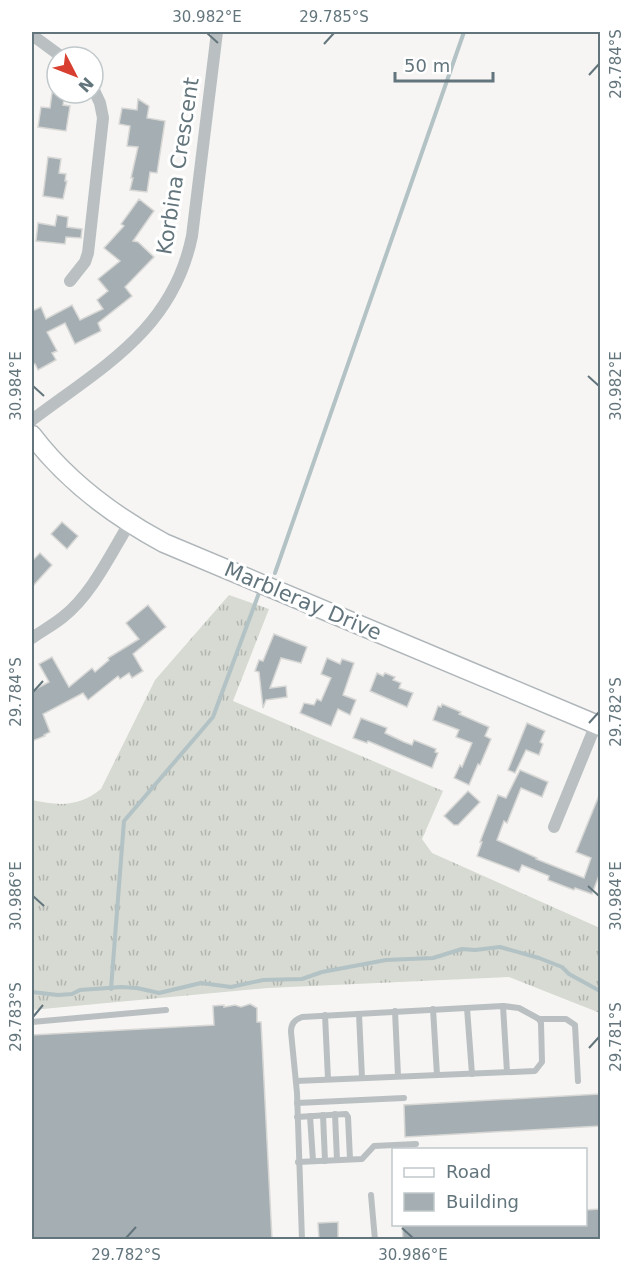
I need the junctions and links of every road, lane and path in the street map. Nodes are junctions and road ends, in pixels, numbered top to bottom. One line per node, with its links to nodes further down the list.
1 (217, 32): 6 (street, Korbina Crescent)
2 (32, 35): 3 (street)
3 (46, 45)
4 (100, 105): 5 (street)
5 (69, 281)
6 (32, 420)
7 (32, 435): 8 (street, Marbleray Drive)
8 (129, 524): 9 (street); 10 (street, Marbleray Drive)
9 (32, 638)
10 (598, 725): 11 (street)
11 (554, 827)
12 (503, 1006): 13 (lane); 19 (lane); 21 (lane)
13 (467, 1008): 15 (lane); 22 (lane)
14 (166, 1010): 20 (lane)
15 (433, 1010): 16 (lane); 23 (lane)
16 (395, 1011): 17 (lane); 24 (lane)
17 (359, 1014): 18 (lane); 25 (lane)
18 (325, 1016): 26 (lane); 27 (lane)
19 (539, 1018): 21 (lane); 28 (lane)
20 (32, 1022)
21 (507, 1072): 22 (lane)
22 (472, 1074): 23 (lane)
23 (437, 1075): 24 (lane)
24 (398, 1076): 25 (lane)
25 (362, 1078): 26 (lane)
26 (328, 1079): 27 (lane)
27 (296, 1080): 30 (lane)
28 (578, 1080)
29 (404, 1098): 30 (lane)
30 (297, 1103): 34 (lane)
31 (335, 1114): 32 (lane); 36 (lane); 37 (lane)
32 (323, 1115): 33 (lane); 39 (lane)
33 (310, 1116): 34 (lane); 38 (lane)
34 (297, 1117): 40 (lane)
35 (416, 1144): 36 (lane)
36 (350, 1159): 37 (lane)
37 (338, 1160): 39 (lane)
38 (313, 1161): 39 (lane); 40 (lane)
39 (325, 1161)
40 (298, 1162): 42 (lane)
41 (371, 1195): 43 (lane)
42 (302, 1239)
43 (375, 1239)

